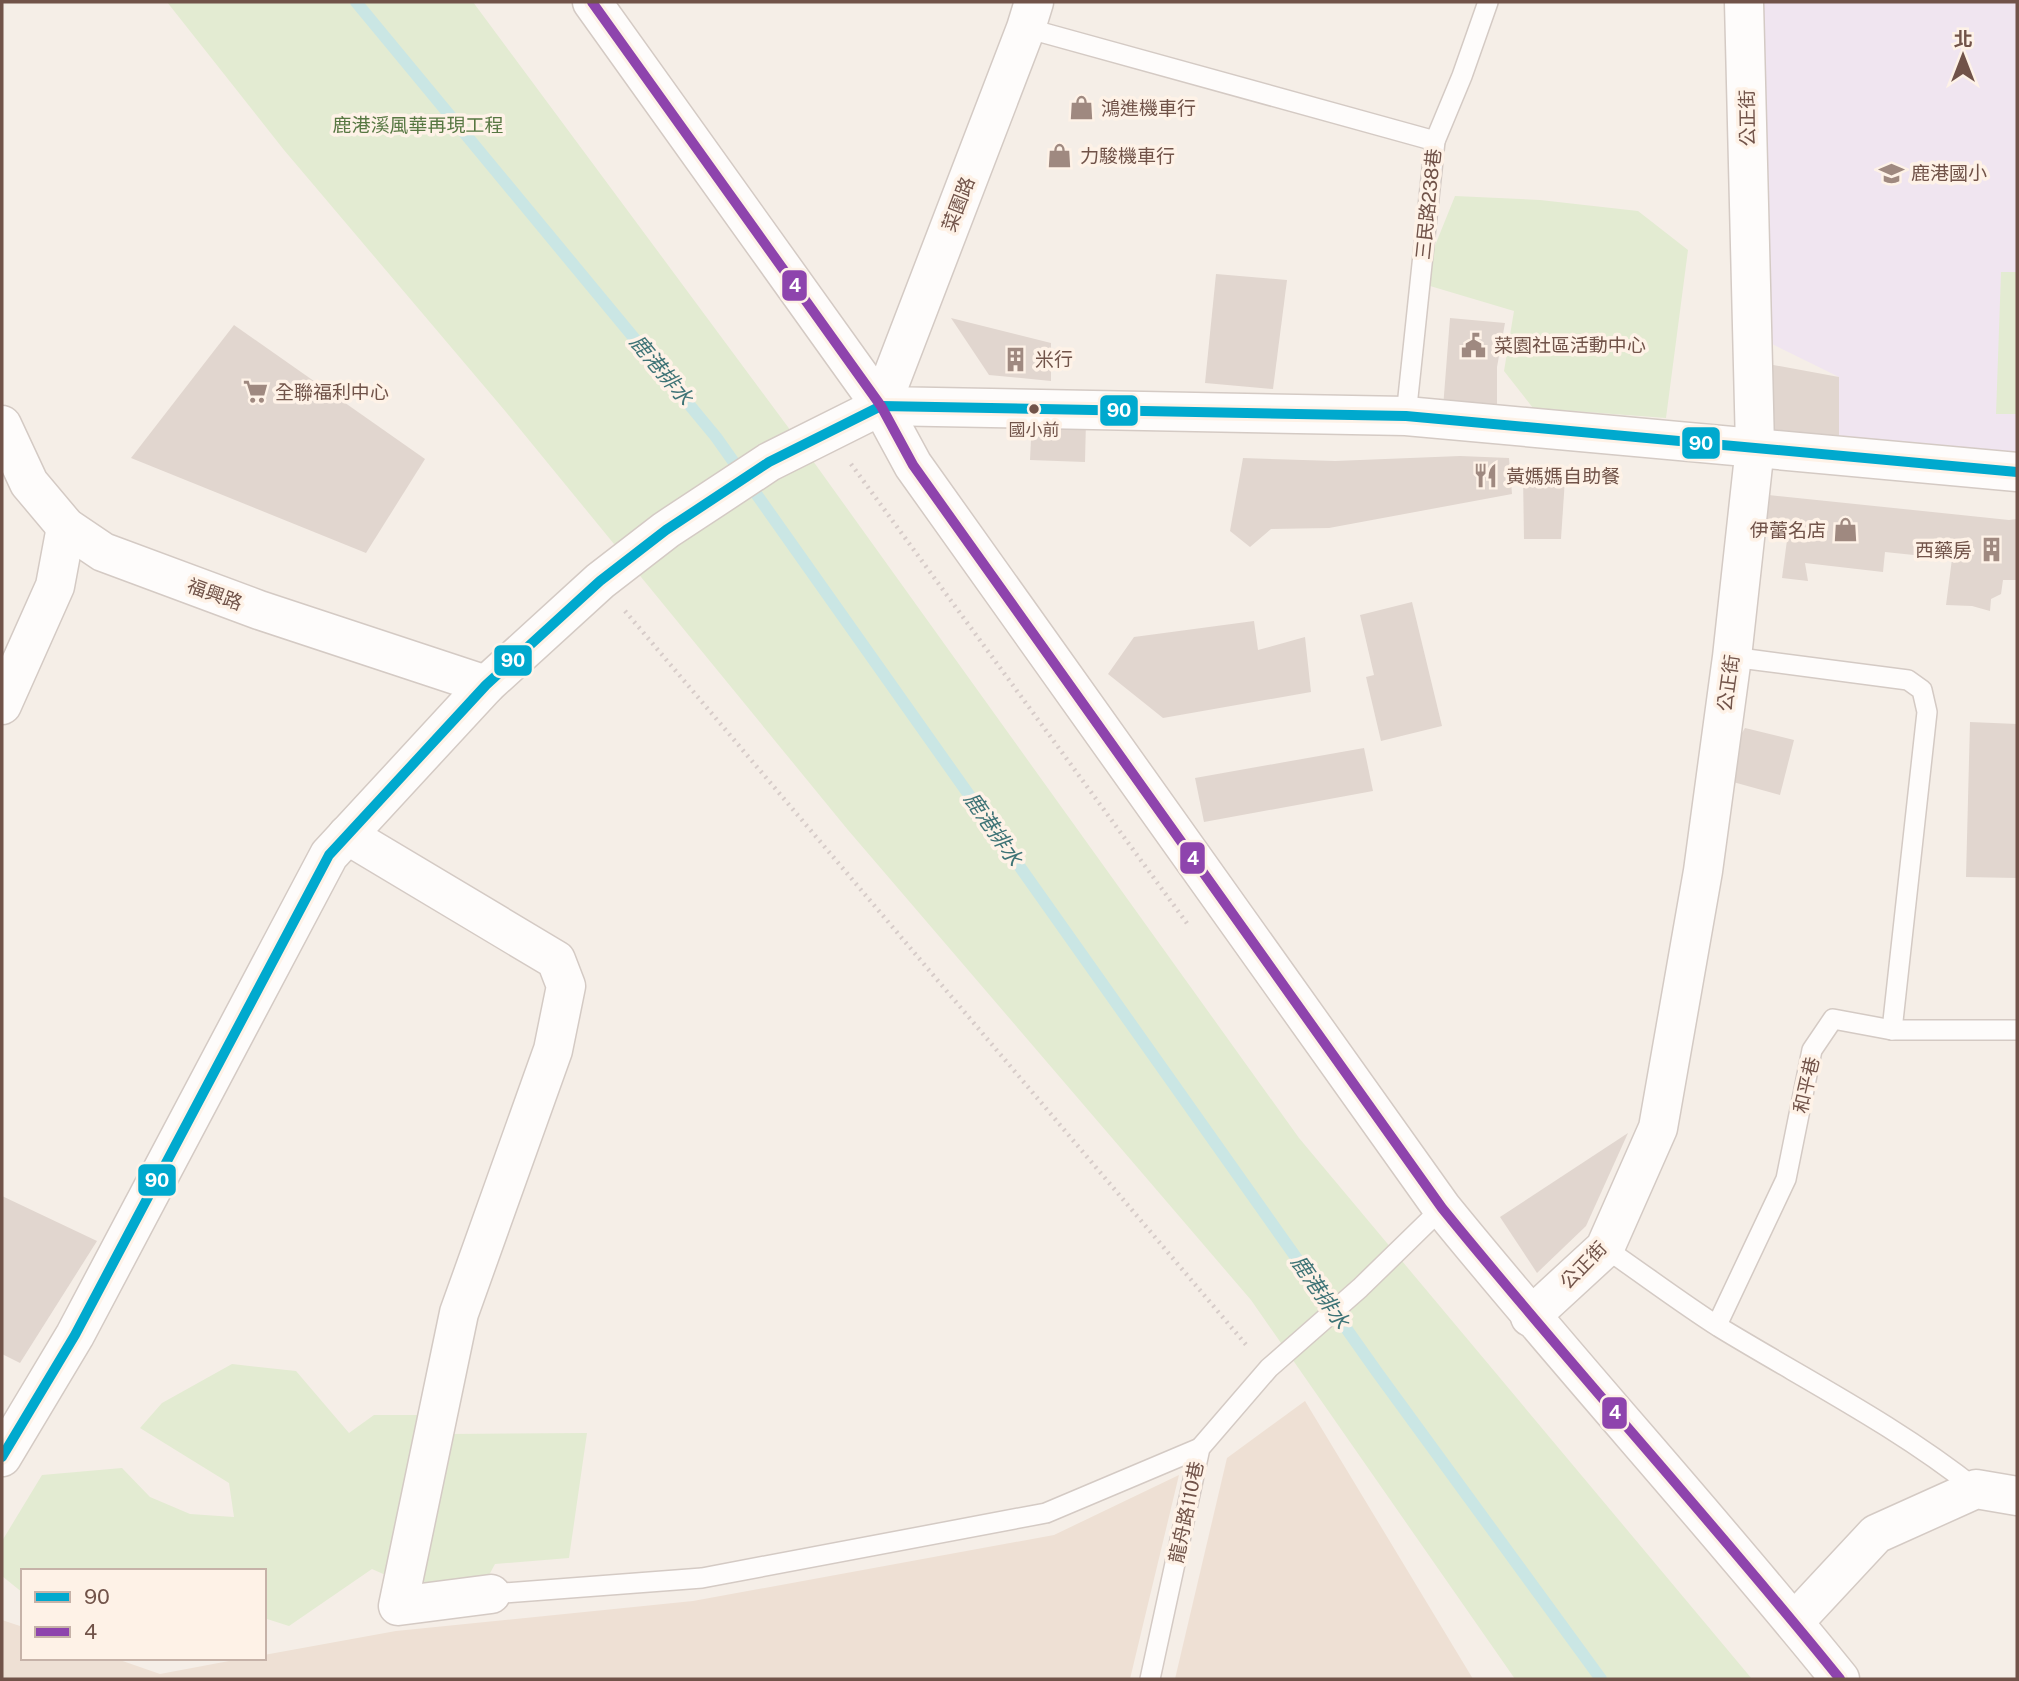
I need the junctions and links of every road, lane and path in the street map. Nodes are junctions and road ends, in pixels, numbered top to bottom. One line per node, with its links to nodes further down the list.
1 (592, 2): 6 (street)
2 (1488, 2): 5 (lane, 三民路238巷)
3 (1744, 2): 9 (street, 公正街)
4 (1030, 15): 5 (lane); 6 (street, 菜園路)
5 (1435, 141): 7 (lane, 三民路238巷)
6 (881, 406): 7 (street); 13 (street); 21 (street)
7 (1406, 416): 9 (street)
8 (2, 425): 12 (street, 福興路)
9 (1755, 447): 11 (street); 14 (street, 公正街)
10 (851, 463): 18 (path)
11 (2017, 472)
12 (66, 527): 15 (street, 福興路); 16 (street)
13 (600, 581): 15 (street); 25 (path)
14 (1732, 657): 19 (lane); 22 (street, 公正街)
15 (486, 685): 17 (street)
16 (2, 705)
17 (348, 835): 27 (street); 30 (street)
18 (1194, 933)
19 (1892, 1030): 20 (lane, 和平巷); 24 (lane, 和平巷)
20 (2017, 1030)
21 (1441, 1208): 23 (street); 26 (lane, 龍舟路110巷)
22 (1605, 1248): 23 (street, 公正街); 24 (lane)
23 (1530, 1317): 31 (street)
24 (1717, 1325): 28 (lane)
25 (1251, 1350)
26 (1200, 1448): 30 (lane); 32 (lane, 龍舟路110巷)
27 (2, 1457)
28 (1976, 1489): 29 (street); 31 (street)
29 (2017, 1496)
30 (491, 1594)
31 (1794, 1622): 33 (street)
32 (1150, 1679)
33 (1840, 1679)

